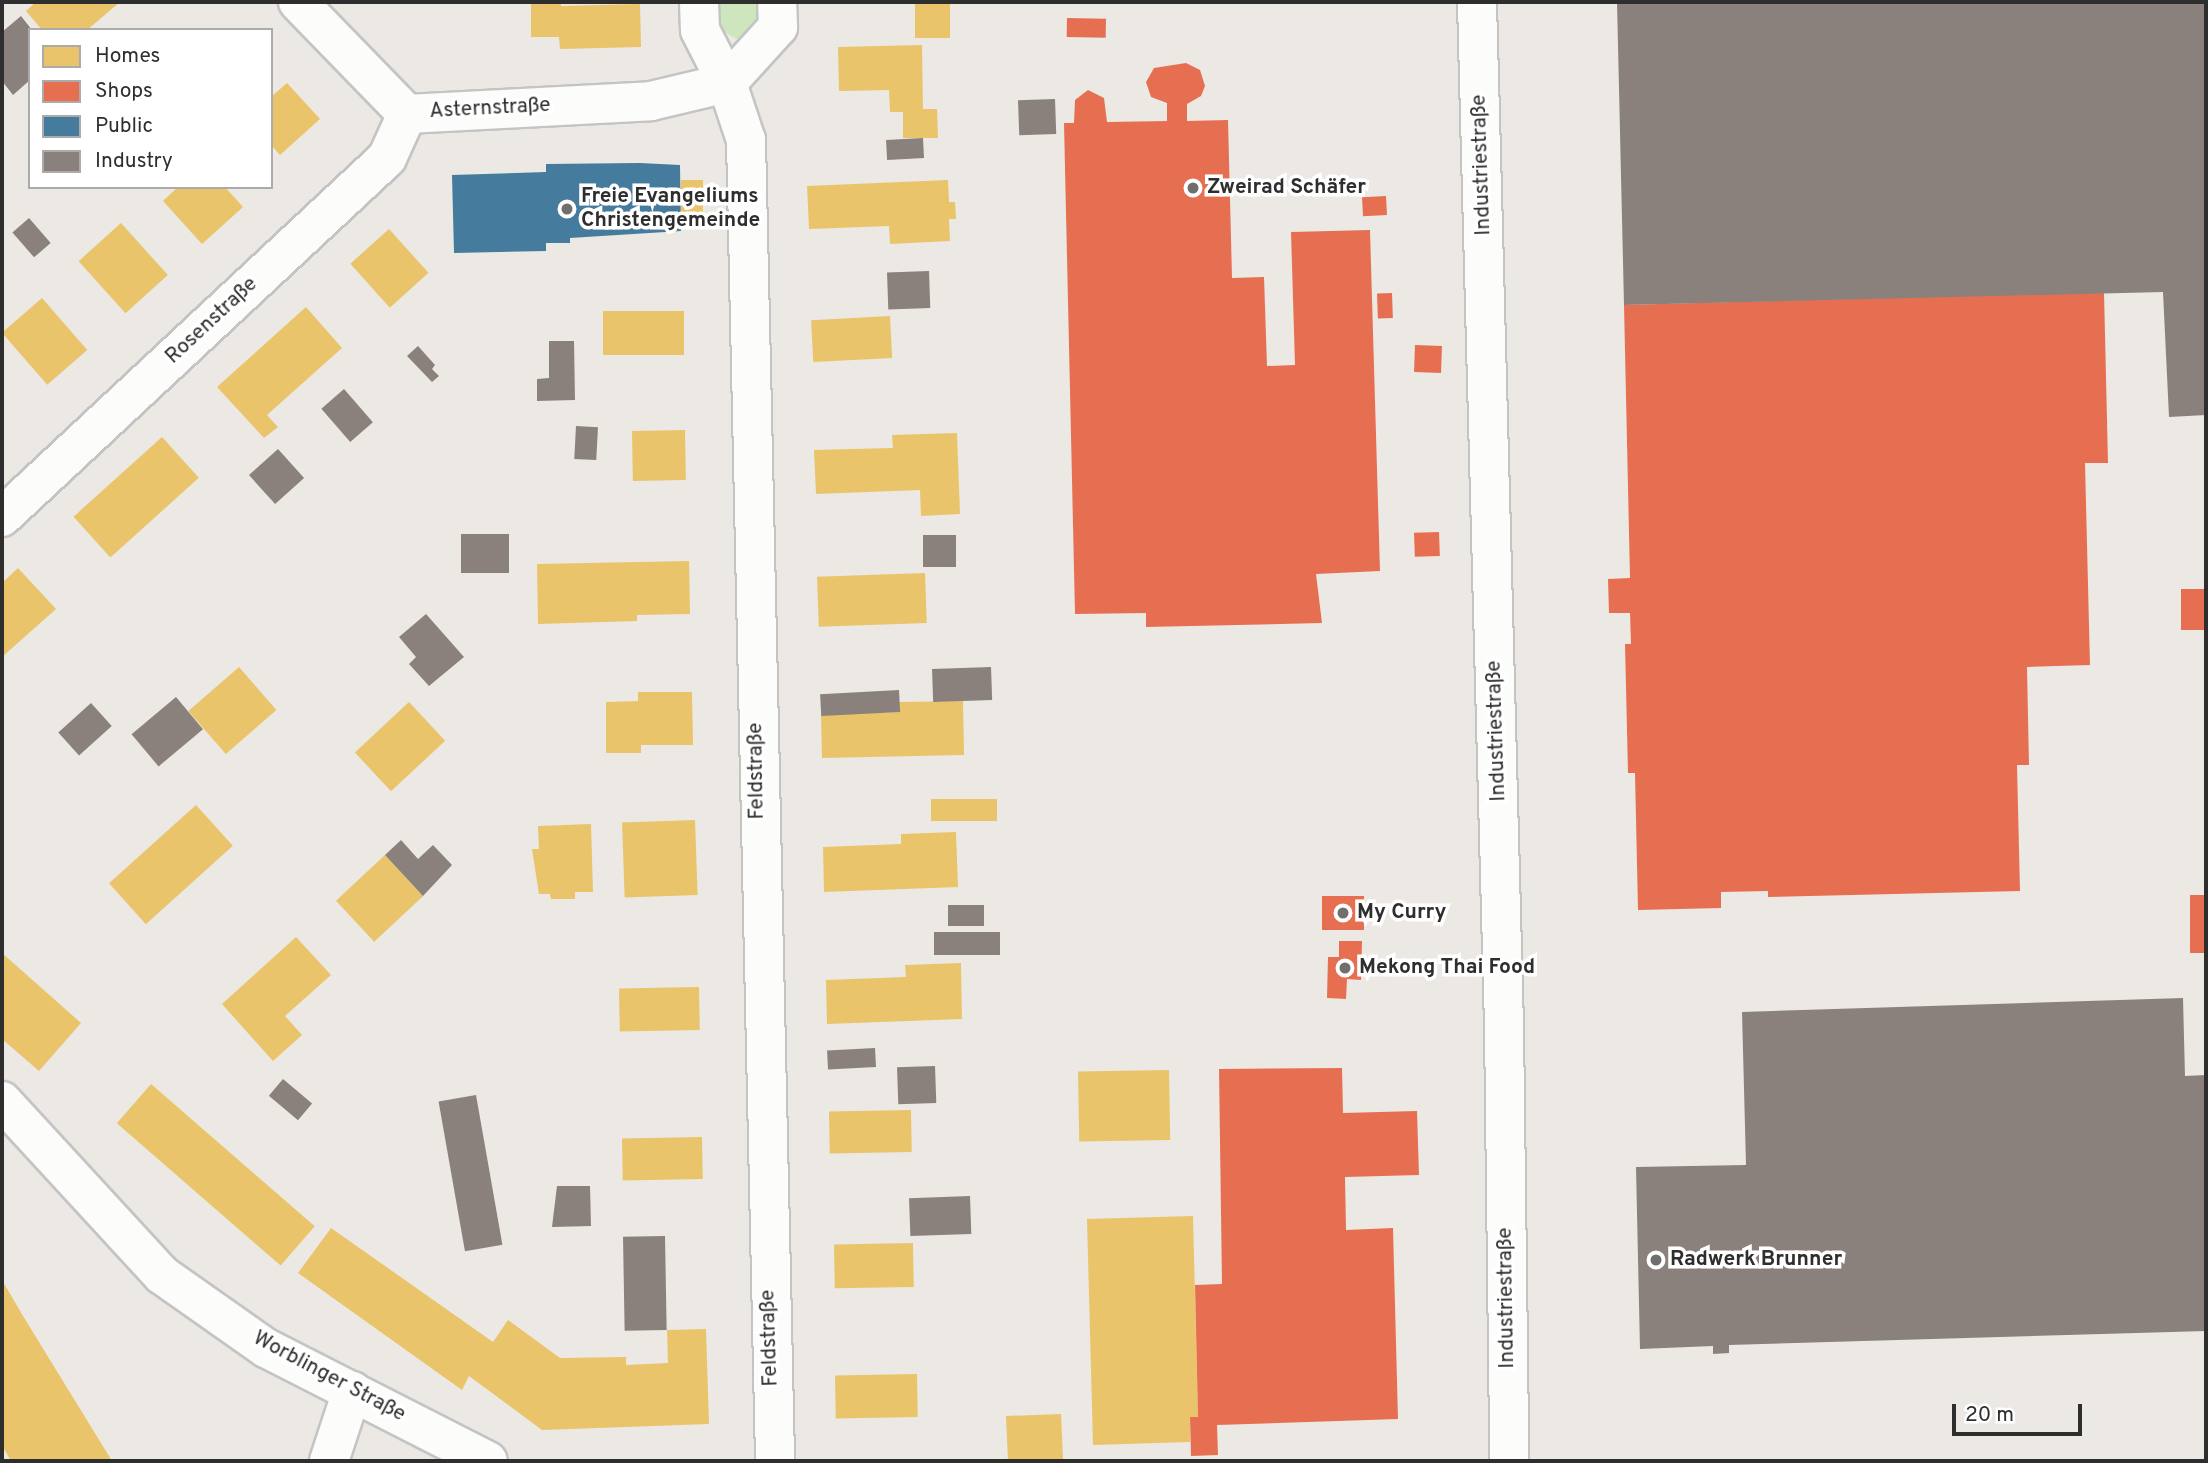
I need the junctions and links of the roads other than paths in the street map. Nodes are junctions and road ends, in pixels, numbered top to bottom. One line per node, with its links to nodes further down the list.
1 (298, 2): 6 (street, Asternstraße)
2 (699, 2): 5 (street, Feldstraße)
3 (777, 2): 5 (street)
4 (1477, 2): 13 (street, Industriestraße)
5 (727, 83): 6 (street, Asternstraße); 12 (street, Feldstraße)
6 (407, 114): 7 (street, Rosenstraße)
7 (2, 517)
8 (2, 1101): 9 (street, Worblinger Straße)
9 (352, 1391): 10 (street); 11 (street, Worblinger Straße)
10 (329, 1461)
11 (488, 1461)
12 (775, 1461)
13 (1509, 1461)

